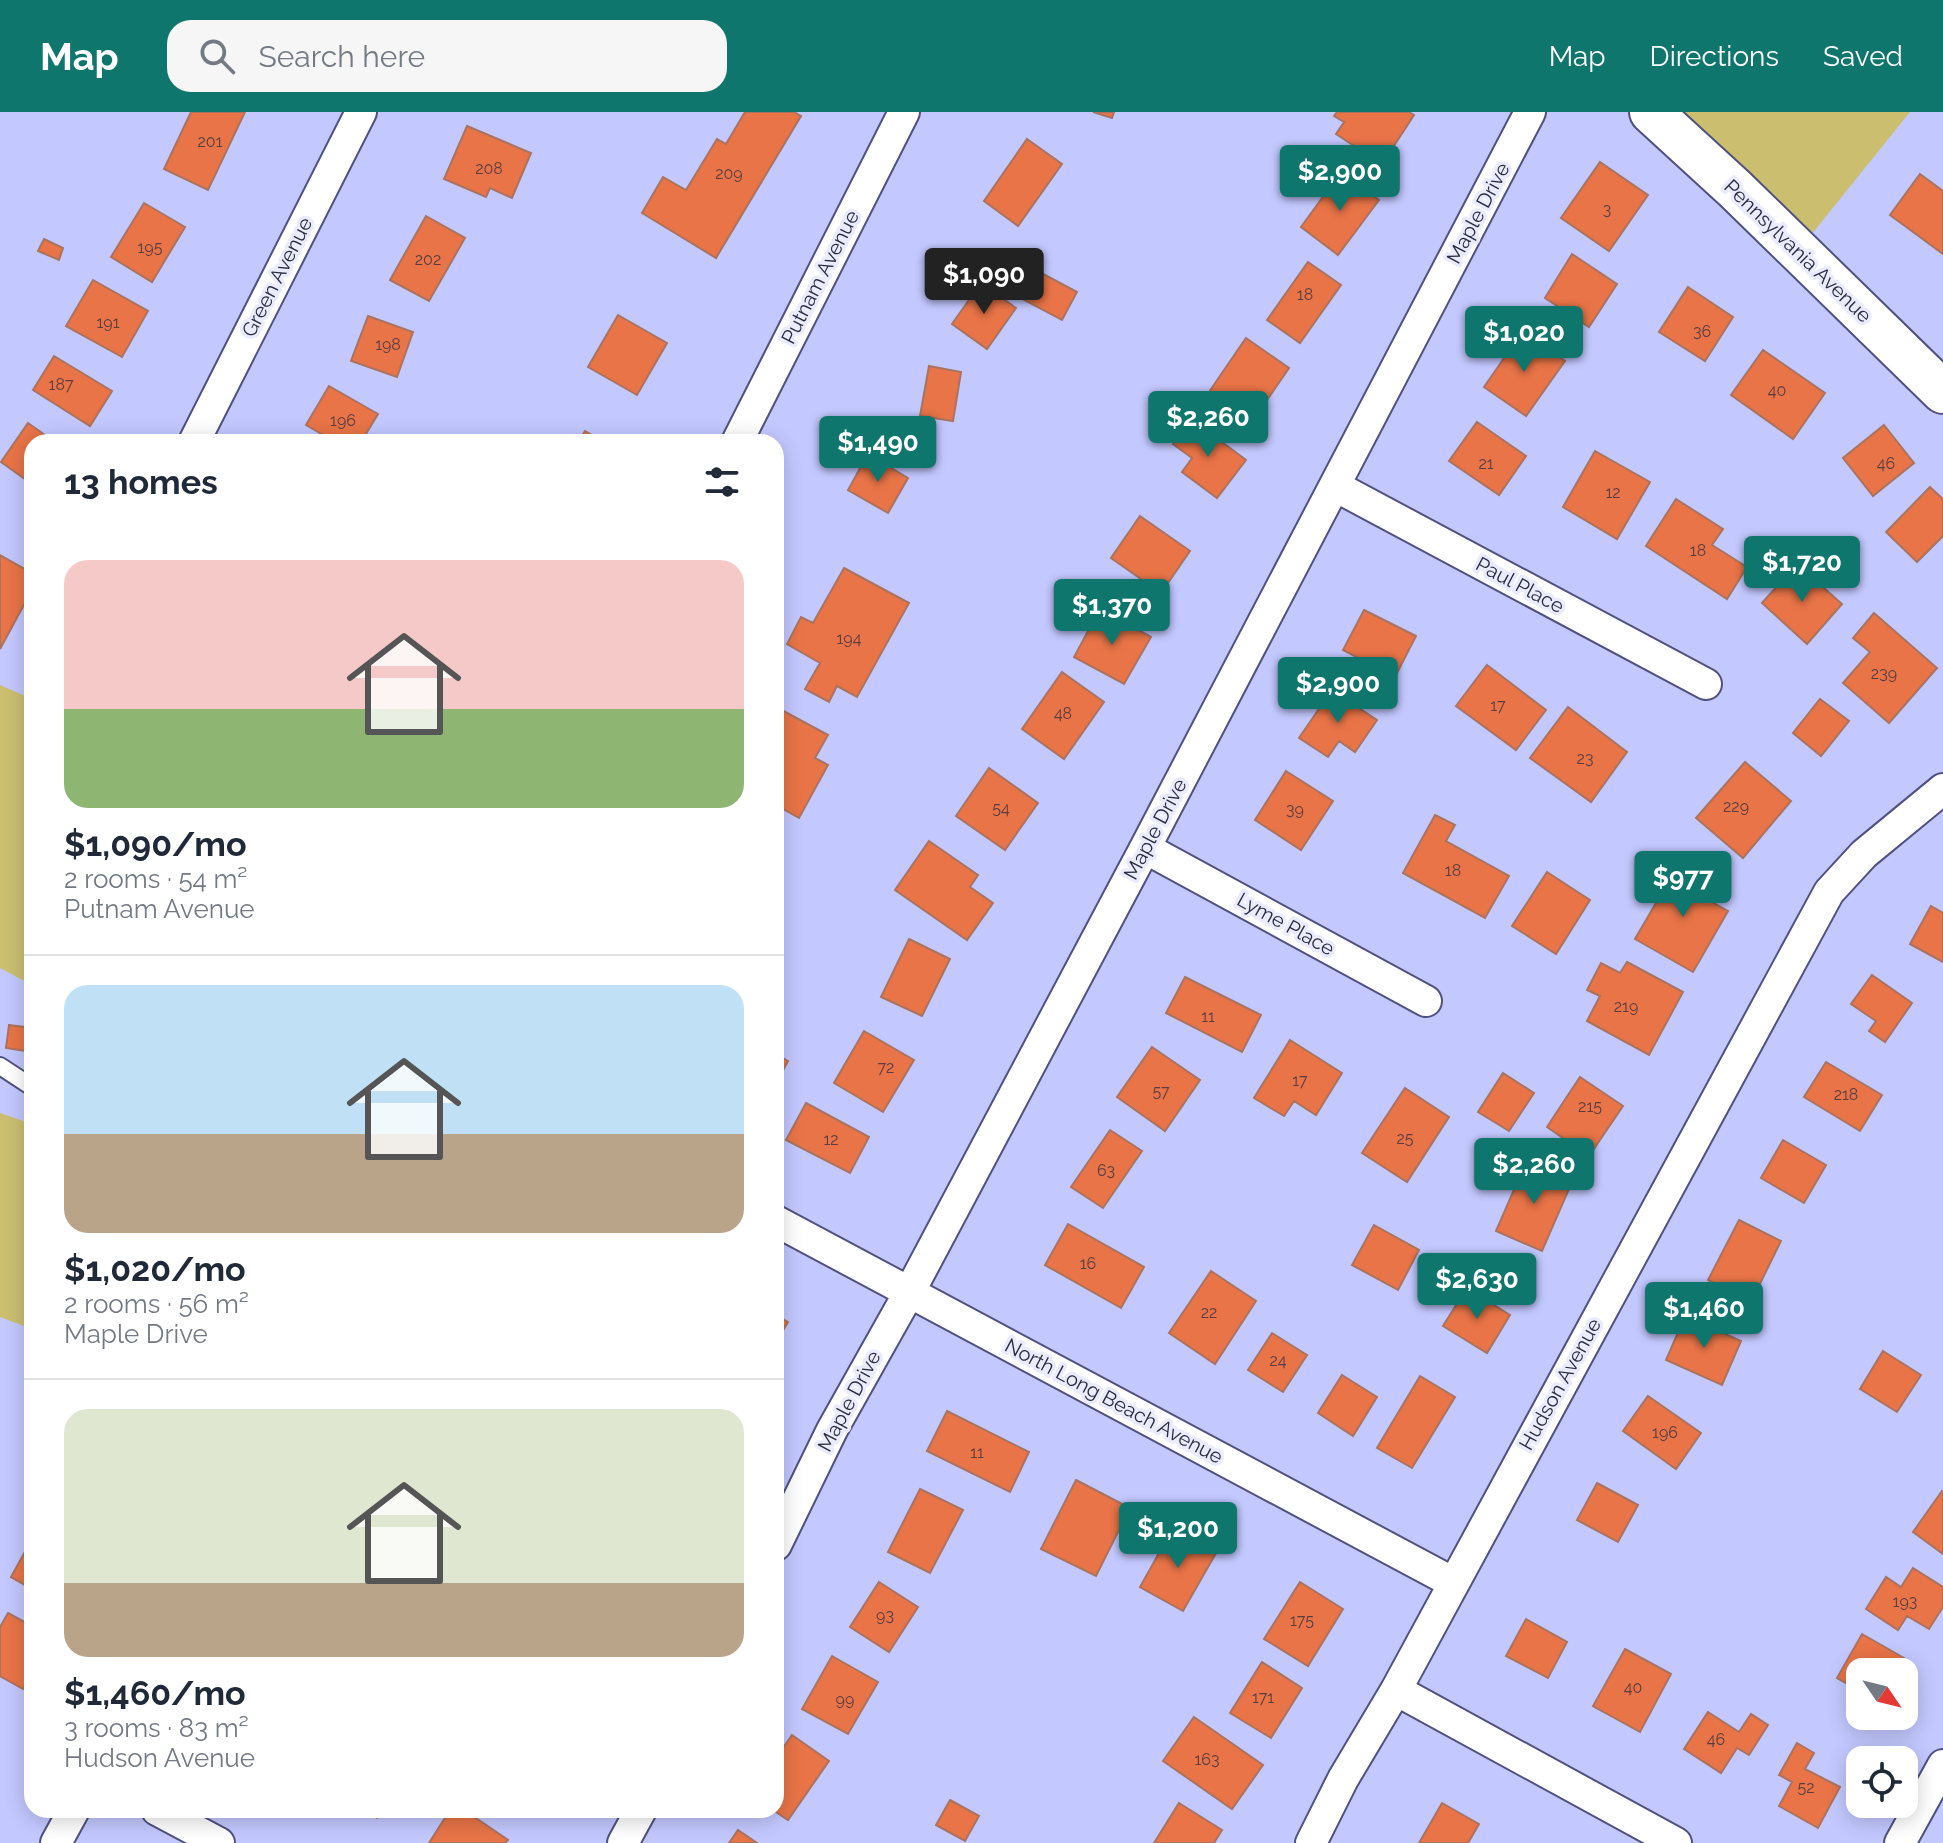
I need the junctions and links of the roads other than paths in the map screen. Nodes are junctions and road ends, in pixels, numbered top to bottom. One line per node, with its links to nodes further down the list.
1 (361, 112): 6 (street, Green Avenue)
2 (904, 112): 7 (street, Putnam Avenue)
3 (1530, 112): 8 (street, Maple Drive)
4 (1651, 112): 5 (street, Pennsylvania Avenue)
5 (1943, 392)
6 (198, 434)
7 (741, 434)
8 (1335, 486): 9 (street, Paul Place); 11 (street, Maple Drive)
9 (1706, 684)
10 (1943, 789): 18 (street, Hudson Avenue)
11 (1145, 848): 12 (street, Lyme Place); 16 (street, Maple Drive)
12 (1426, 1001)
13 (0, 1066): 14 (lane)
14 (24, 1082)
15 (784, 1225): 16 (street, North Long Beach Avenue)
16 (910, 1291): 17 (street, Maple Drive); 18 (street, North Long Beach Avenue)
17 (784, 1529)
18 (1452, 1582): 19 (street, Hudson Avenue)
19 (1396, 1690): 27 (street, Hudson Avenue); 28 (street)
20 (1943, 1765): 29 (street)
21 (70, 1818): 24 (street)
22 (172, 1818): 25 (street)
23 (637, 1818): 26 (street)
24 (56, 1843)
25 (219, 1843)
26 (623, 1843)
27 (1311, 1843)
28 (1676, 1843)
29 (1900, 1843)

